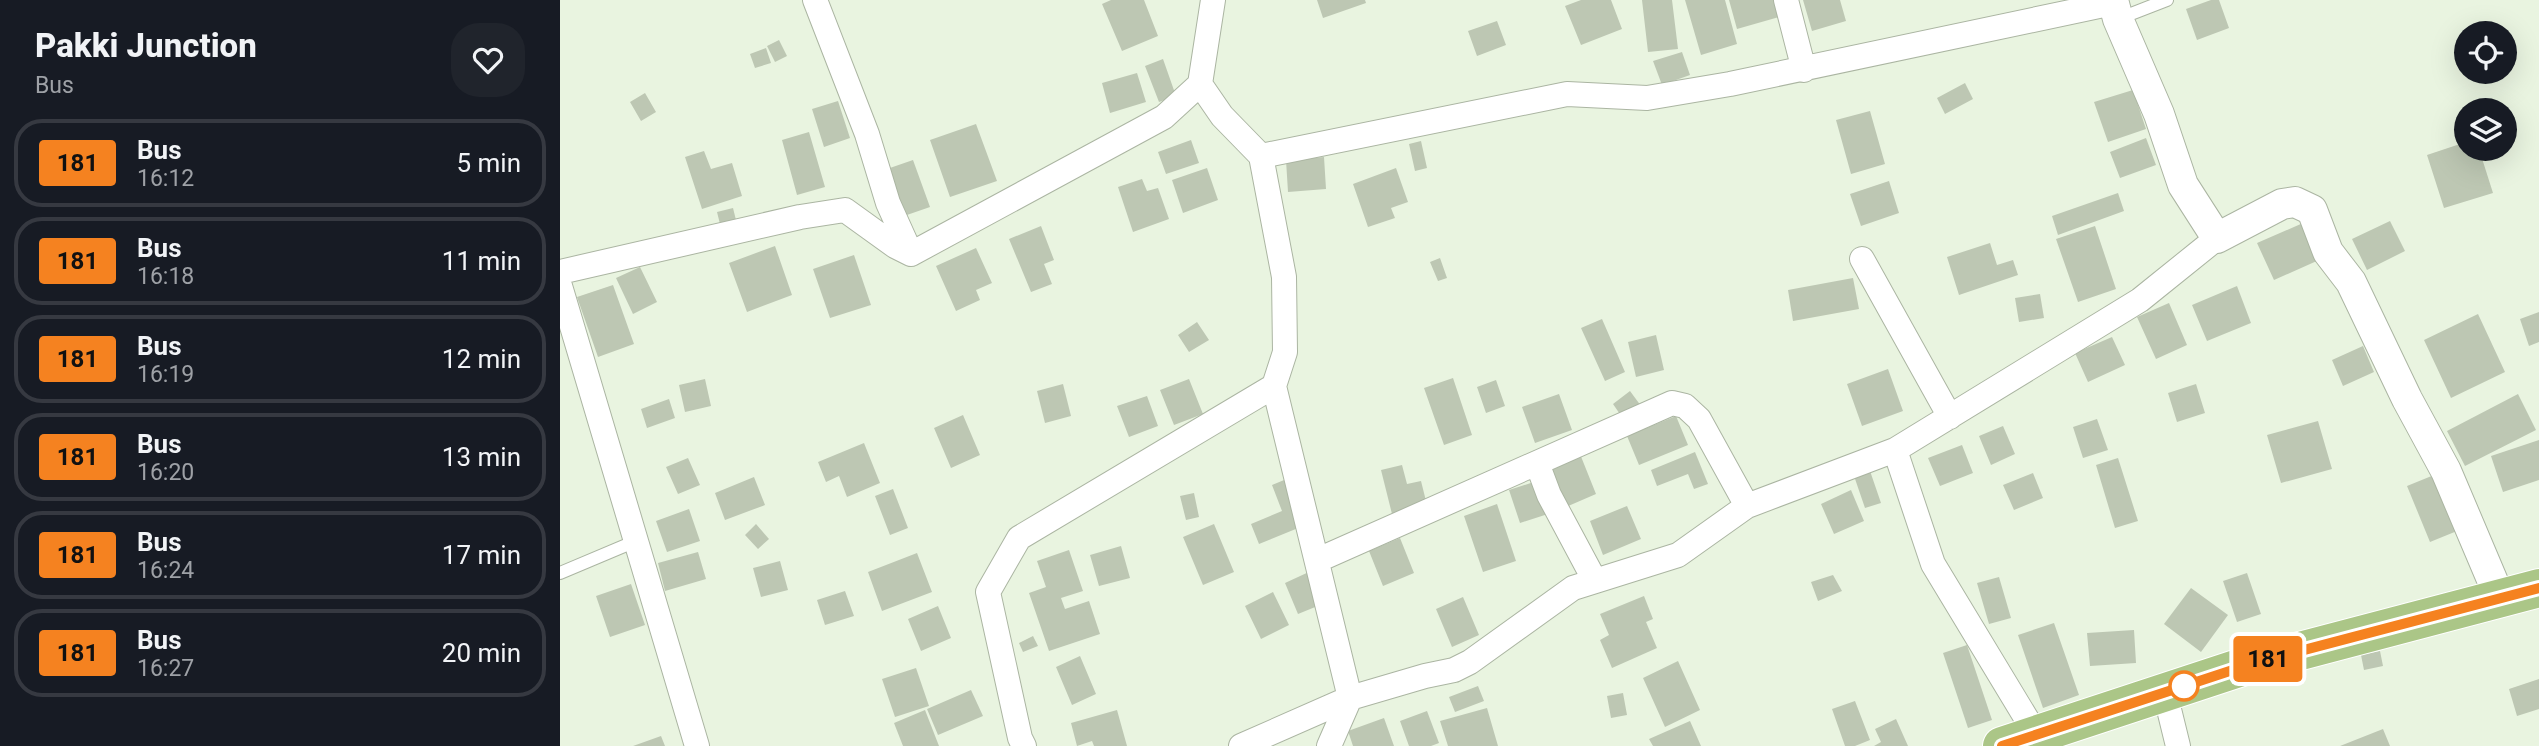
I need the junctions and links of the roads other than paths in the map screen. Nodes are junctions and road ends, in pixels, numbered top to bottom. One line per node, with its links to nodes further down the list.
1 (815, 0): 10 (street)
2 (1213, 0): 7 (street)
3 (1786, 0): 6 (street)
4 (2166, 0): 5 (lane)
5 (2115, 8): 6 (street); 9 (street)
6 (1804, 70): 8 (street)
7 (1200, 84): 8 (street); 10 (street)
8 (1261, 156): 14 (street)
9 (2217, 237): 15 (street); 24 (street)
10 (911, 254): 12 (street)
11 (1862, 259): 15 (street)
12 (560, 272)
13 (560, 286): 19 (street)
14 (1274, 386): 20 (street); 29 (street)
15 (1950, 416): 16 (street)
16 (1895, 450): 18 (street); 27 (street)
17 (1537, 463): 18 (street); 20 (street); 22 (street)
18 (1747, 506): 22 (street)
19 (636, 541): 21 (lane); 28 (street)
20 (1318, 560): 26 (street)
21 (560, 573)
22 (1595, 581): 26 (street)
23 (2539, 588): 24 (main road)
24 (2499, 596): 25 (main road)
25 (2165, 693): 27 (main road); 32 (street)
26 (1350, 698): 30 (street); 31 (street)
27 (2019, 741)
28 (697, 746)
29 (1024, 746)
30 (1241, 746)
31 (1329, 746)
32 (2178, 746)

